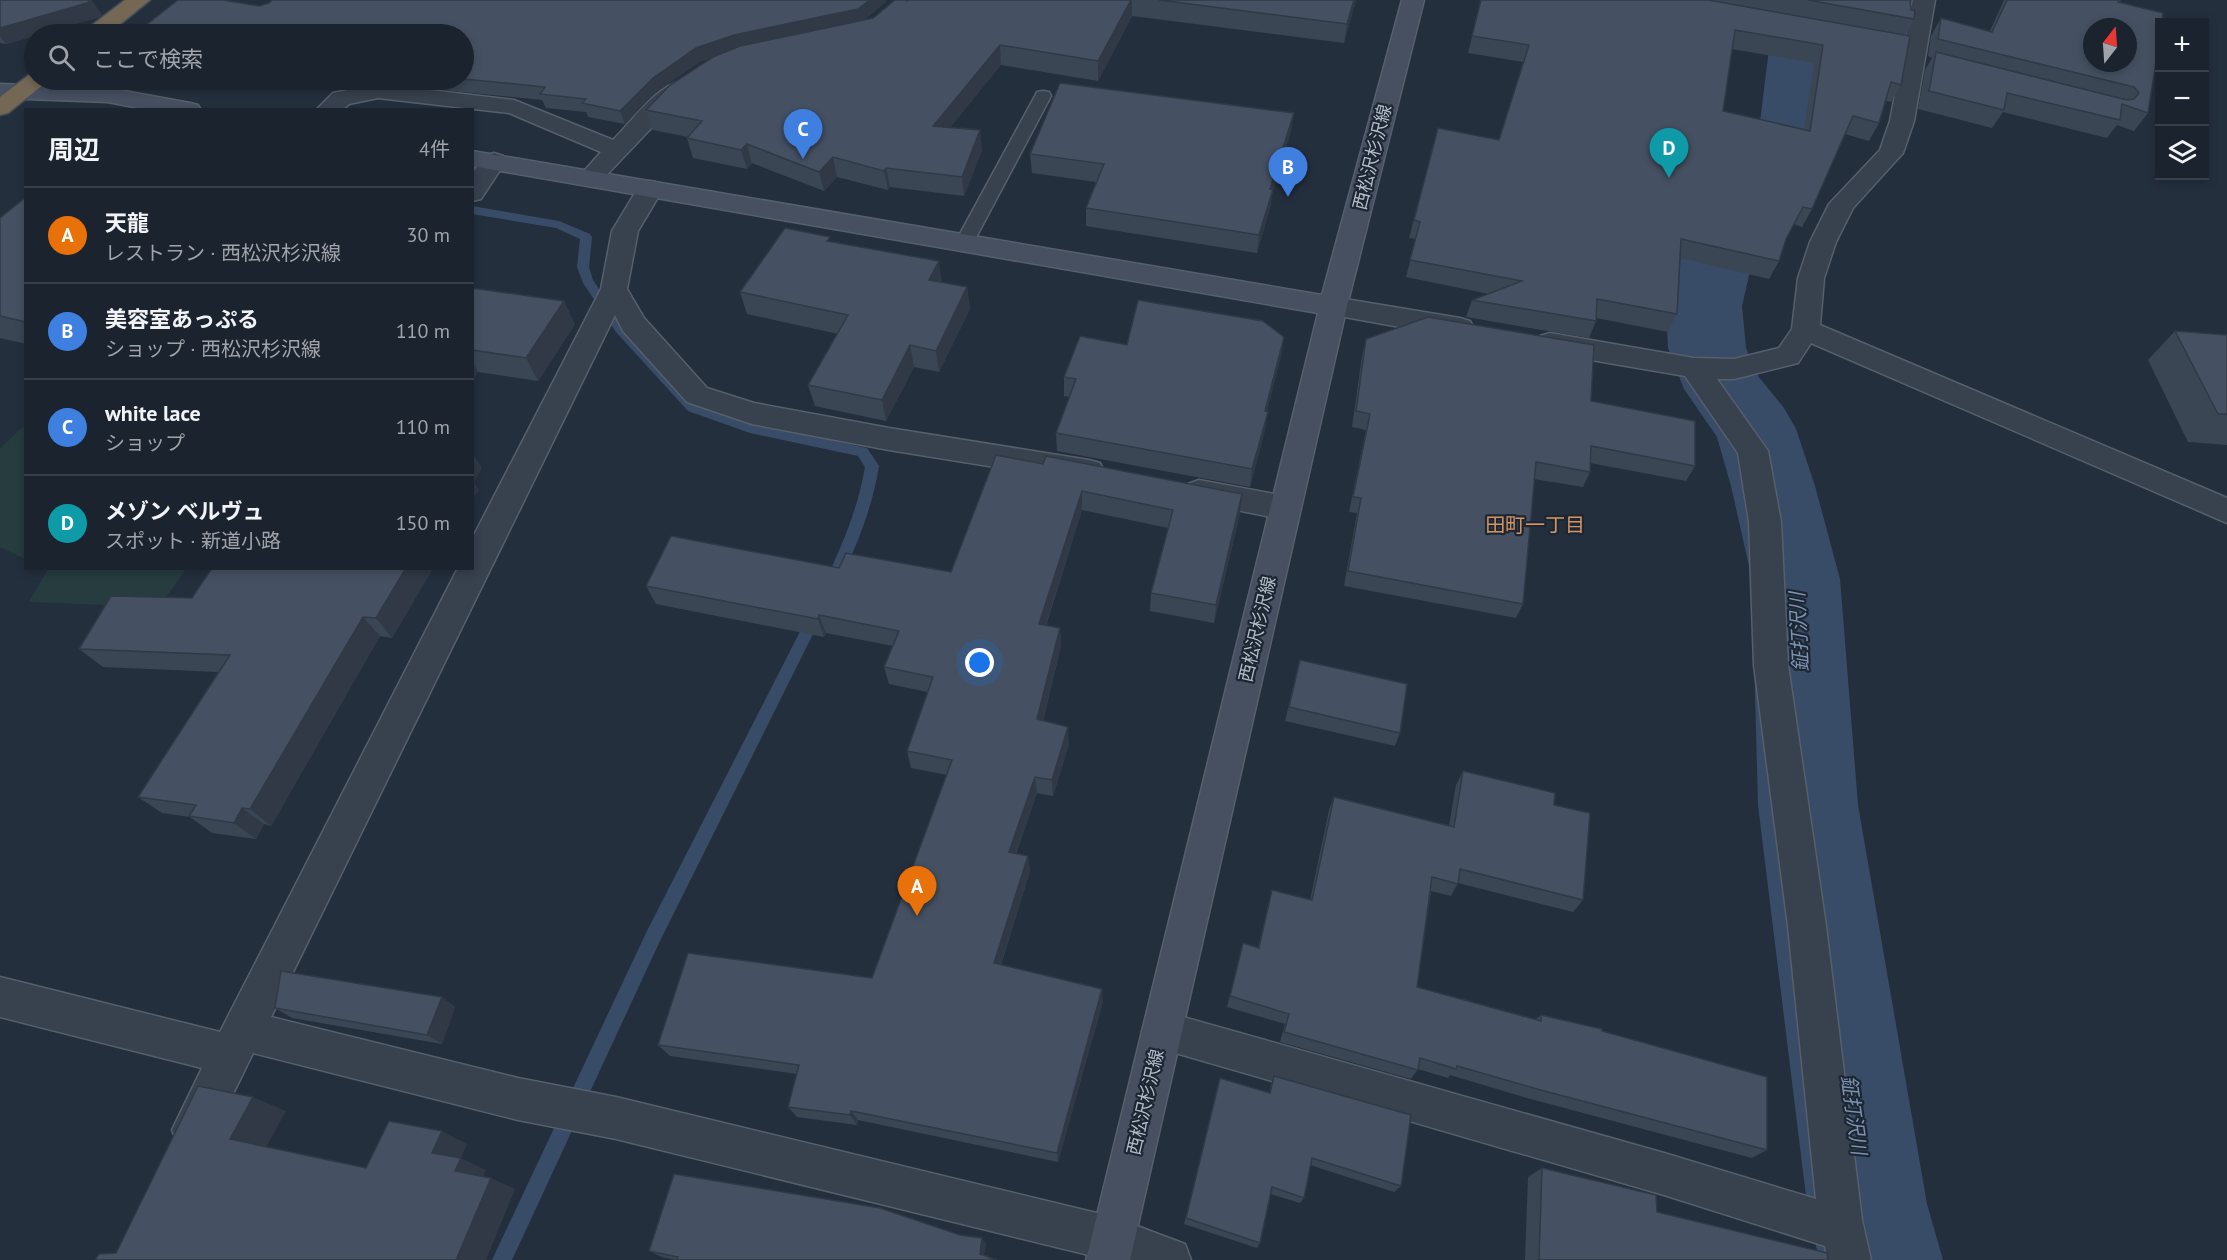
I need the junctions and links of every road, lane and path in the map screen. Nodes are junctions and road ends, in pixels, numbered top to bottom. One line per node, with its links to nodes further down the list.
1 (139, 0): 4 (highway)
2 (1413, 0): 19 (main road, 西松沢杉沢線)
3 (1924, 0): 20 (street)
4 (108, 24)
5 (701, 75): 12 (street)
6 (20, 87): 9 (highway)
7 (53, 90): 10 (main road)
8 (1043, 96): 17 (lane)
9 (0, 108)
10 (179, 108)
11 (329, 108): 12 (street)
12 (617, 150): 14 (street)
13 (483, 160): 14 (main road); 15 (street)
14 (590, 178): 16 (main road)
15 (474, 187)
16 (650, 189): 17 (main road); 18 (street)
17 (964, 243): 19 (main road)
18 (614, 289): 24 (street); 28 (street)
19 (1334, 306): 21 (street); 26 (main road, 西松沢杉沢線)
20 (1806, 330): 23 (street); 27 (street)
21 (1485, 332)
22 (1520, 338): 23 (street)
23 (1694, 368): 34 (street)
24 (1121, 477)
25 (1168, 486): 26 (street)
26 (1285, 508): 31 (main road, 西松沢杉沢線)
27 (2227, 511)
28 (474, 569)
29 (473, 570): 32 (street)
30 (0, 997): 32 (street)
31 (1162, 1031): 34 (street); 35 (main road, 西松沢杉沢線)
32 (236, 1043): 33 (street); 35 (street)
33 (176, 1166)
34 (1845, 1244)
35 (1111, 1249): 36 (street)
36 (1169, 1260)

